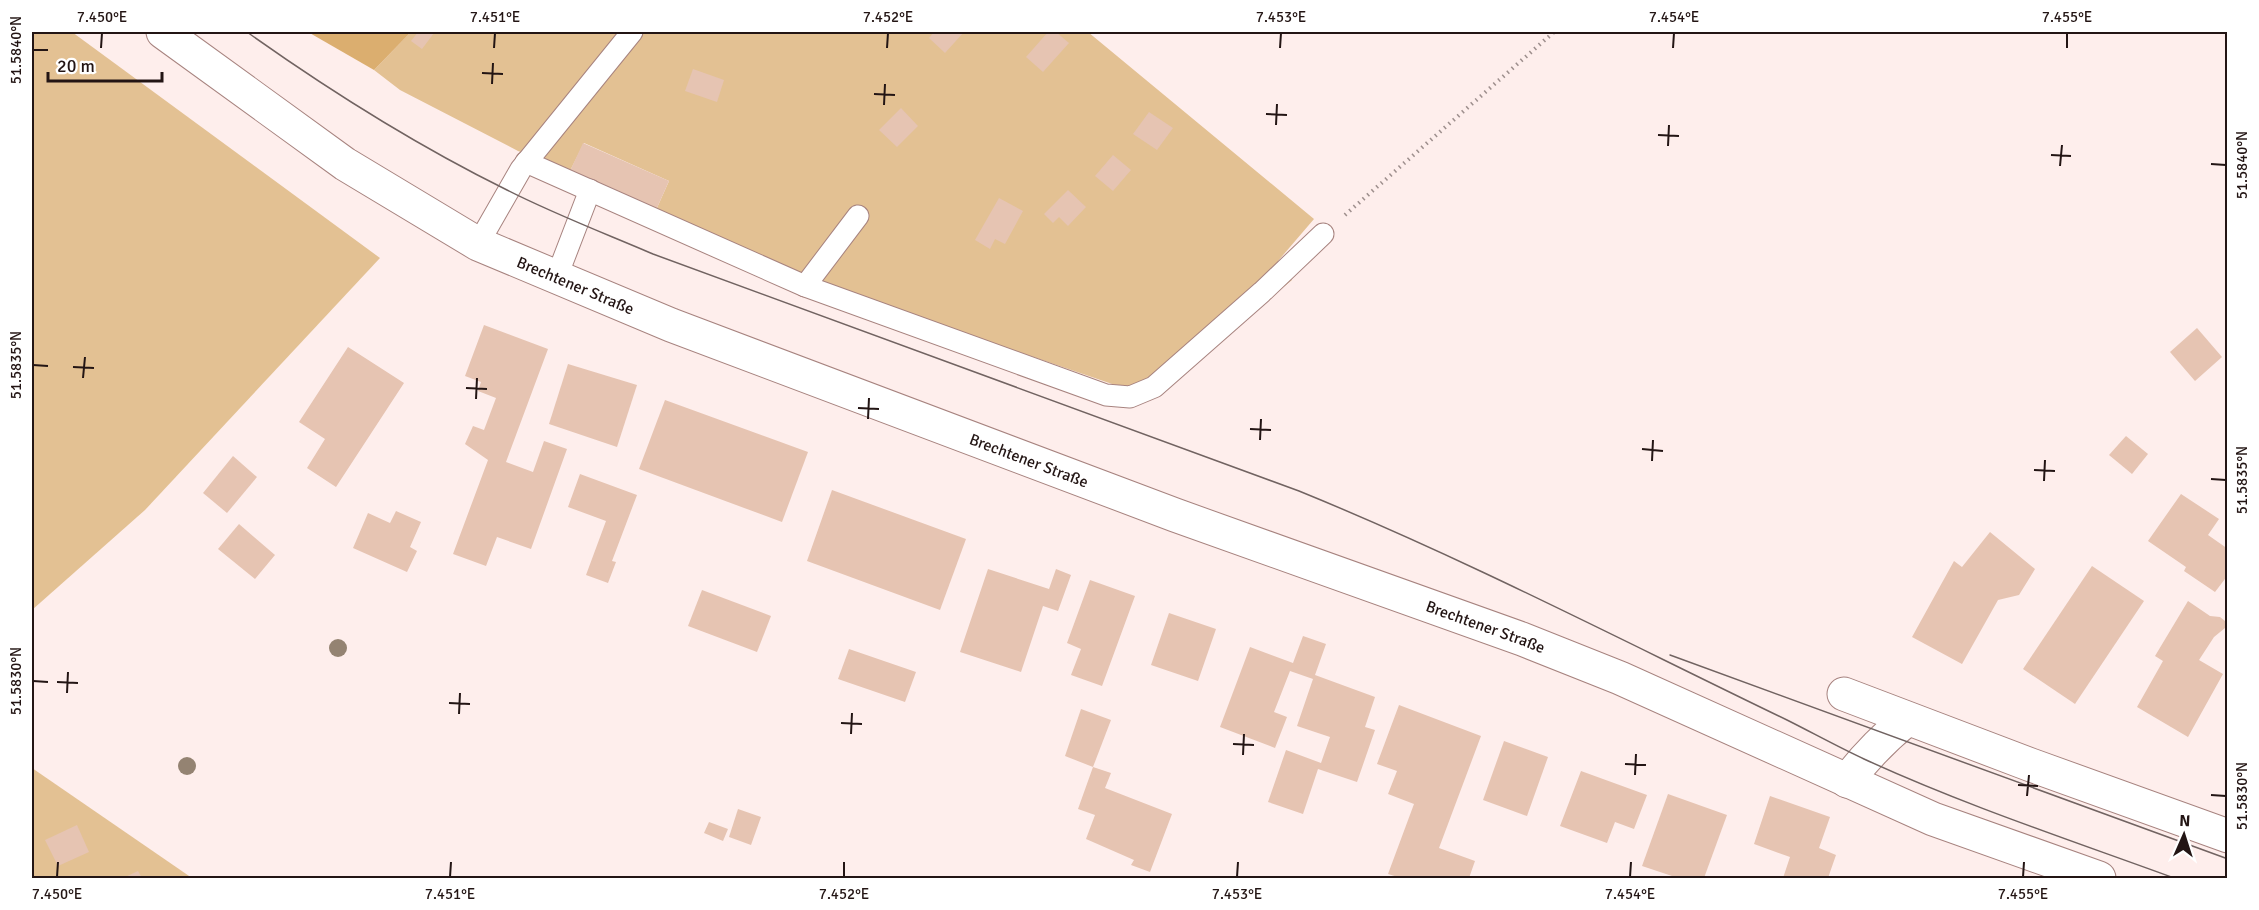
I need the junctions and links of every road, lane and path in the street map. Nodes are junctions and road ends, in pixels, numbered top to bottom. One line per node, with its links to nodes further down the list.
1 (163, 32): 8 (main road, Brechtener Straße)
2 (632, 32): 4 (lane)
3 (1554, 32): 7 (path)
4 (526, 162): 5 (lane); 8 (lane)
5 (590, 190): 9 (lane); 10 (lane)
6 (858, 216): 10 (lane)
7 (1323, 234): 10 (lane)
8 (478, 244): 9 (main road, Brechtener Straße)
9 (557, 276): 13 (main road, Brechtener Straße)
10 (805, 286)
11 (1844, 694): 12 (main road)
12 (1907, 719): 13 (main road); 14 (main road)
13 (1847, 781): 15 (main road, Brechtener Straße)
14 (2228, 836)
15 (2099, 879)

